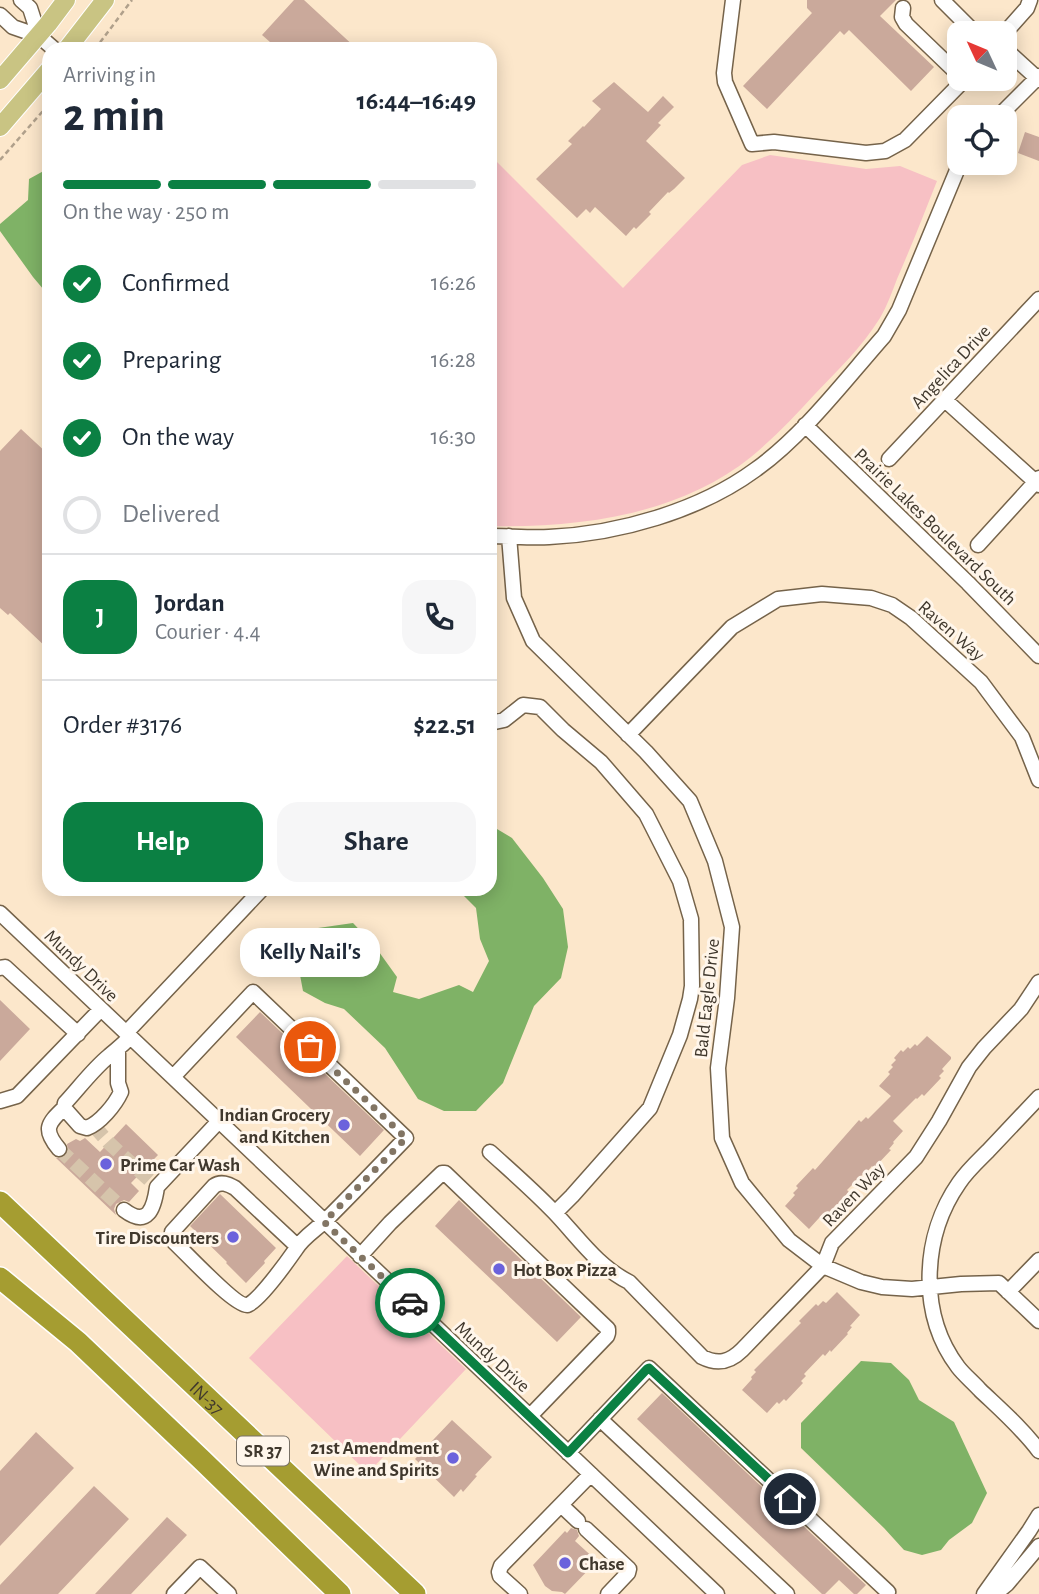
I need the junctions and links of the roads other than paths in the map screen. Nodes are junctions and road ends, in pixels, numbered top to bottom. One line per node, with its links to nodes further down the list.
1 (21, 0): 11 (street)
2 (66, 0): 11 (main road)
3 (104, 0): 13 (main road)
4 (733, 0): 19 (street)
5 (942, 0): 9 (street)
6 (1030, 0): 10 (street)
7 (903, 8): 15 (street)
8 (0, 15): 11 (street)
9 (963, 21)
10 (1016, 21)
11 (39, 36): 12 (street); 18 (main road)
12 (46, 42)
13 (72, 42)
14 (1017, 59): 17 (street)
15 (947, 63)
16 (42, 78): 21 (main road)
17 (1038, 78): 20 (street)
18 (0, 80)
19 (951, 91)
20 (1010, 105)
21 (0, 127)
22 (955, 175): 25 (street)
23 (1039, 299): 24 (street, Angelica Drive)
24 (945, 400): 26 (street, Angelica Drive); 27 (street)
25 (805, 425): 29 (street); 31 (street, Prairie Lakes Boulevard South)
26 (889, 459)
27 (1038, 482): 30 (street)
28 (497, 536): 29 (street)
29 (509, 536): 33 (street, Bald Eagle Drive)
30 (978, 545)
31 (1039, 656)
32 (497, 721): 52 (street)
33 (628, 735): 34 (street, Raven Way); 57 (street, Bald Eagle Drive)
34 (1039, 780)
35 (256, 896): 41 (street)
36 (0, 913): 39 (street, Mundy Drive)
37 (3, 967): 40 (street)
38 (1039, 982): 57 (street, Raven Way)
39 (101, 1009): 40 (street); 41 (street, Mundy Drive)
40 (78, 1034): 45 (street)
41 (128, 1035): 42 (street); 43 (street, Mundy Drive)
42 (118, 1051): 46 (street); 46 (street)
43 (173, 1077): 47 (street, Mundy Drive); 53 (street)
44 (1039, 1097): 59 (street)
45 (0, 1101)
46 (64, 1108): 48 (street)
47 (219, 1121): 51 (street); 53 (street, Mundy Drive)
48 (59, 1149)
49 (491, 1152): 52 (street)
50 (0, 1202): 75 (highway, IN-37 / SR 37)
51 (124, 1210)
52 (555, 1213): 57 (street, Raven Way)
53 (324, 1222): 54 (street); 55 (street, Mundy Drive)
54 (297, 1246): 54 (street)
55 (360, 1256): 62 (street, Mundy Drive); 62 (street)
56 (1039, 1260): 60 (street)
57 (823, 1266): 59 (street, Bald Eagle Drive)
58 (0, 1278): 74 (highway, SR 37)
59 (929, 1287): 60 (street, Bald Eagle Drive); 64 (street)
60 (1008, 1292): 61 (street)
61 (1039, 1321)
62 (530, 1416): 66 (street, Mundy Drive)
63 (600, 1419): 66 (street); 71 (street); 79 (street)
64 (1034, 1440): 65 (street)
65 (1039, 1451)
66 (568, 1453): 67 (street, Mundy Drive)
67 (590, 1474): 68 (street); 78 (street, Mundy Drive)
68 (561, 1504): 76 (street); 77 (street)
69 (1039, 1515): 80 (street)
70 (1039, 1546): 81 (street)
71 (889, 1593)
72 (174, 1594): 73 (street)
73 (229, 1594)
74 (340, 1594)
75 (415, 1594)
76 (520, 1594)
77 (608, 1594)
78 (717, 1594)
79 (787, 1594)
80 (984, 1594)
81 (995, 1594)

